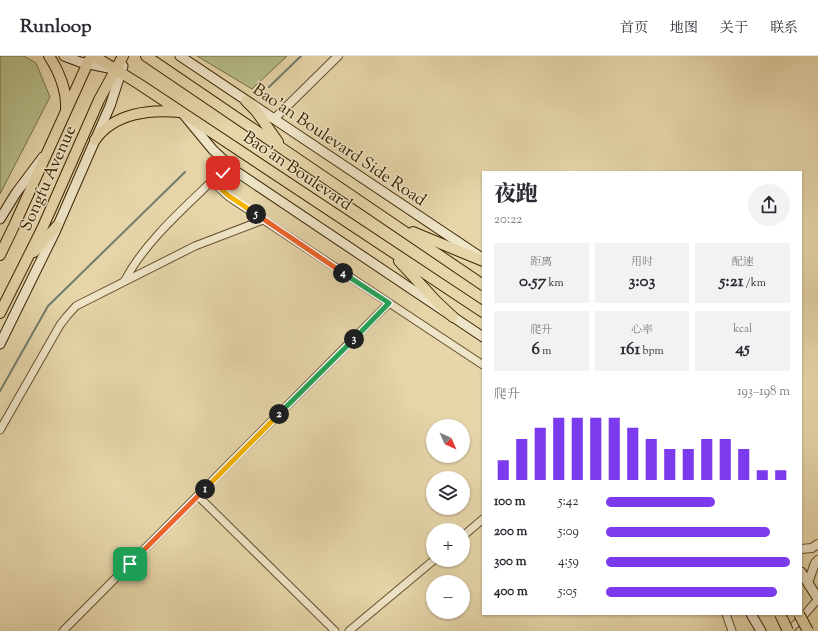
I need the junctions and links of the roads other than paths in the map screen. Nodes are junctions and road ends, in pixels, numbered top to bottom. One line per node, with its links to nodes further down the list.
1 (49, 56): 10 (main road)
2 (64, 56): 7 (main road)
3 (124, 56): 8 (main road, Songfu Avenue)
4 (146, 56): 15 (main road, Bao'an Boulevard)
5 (180, 56): 9 (main road, Bao'an Boulevard Side Road)
6 (338, 56): 12 (street)
7 (91, 58): 8 (main road, Bao'an Boulevard); 10 (main road, Songfu Avenue)
8 (118, 71): 11 (main road, Bao'an Boulevard); 13 (main road); 27 (main road, Songfu Avenue)
9 (246, 101): 12 (main road, Bao'an Boulevard Side Road); 15 (main road)
10 (65, 112): 14 (main road, Songfu Avenue)
11 (182, 112): 13 (main road); 16 (main road); 23 (main road, Bao'an Boulevard)
12 (274, 119): 25 (main road, Bao'an Boulevard Side Road)
13 (95, 140): 22 (main road)
14 (49, 150): 19 (main road); 24 (main road, Songfu Avenue)
15 (288, 152): 21 (main road, Bao'an Boulevard)
16 (217, 154): 17 (main road); 18 (street)
17 (237, 172): 18 (street); 33 (main road)
18 (213, 179): 20 (street); 28 (street)
19 (0, 219)
20 (263, 220): 28 (street); 30 (street)
21 (388, 220): 26 (main road); 29 (main road, Bao'an Boulevard)
22 (57, 226): 27 (main road); 35 (main road)
23 (376, 241): 31 (main road, Bao'an Boulevard); 33 (main road)
24 (0, 255)
25 (482, 259)
26 (482, 260)
27 (23, 266): 32 (main road, Songfu Avenue)
28 (125, 280): 37 (street)
29 (482, 283)
30 (389, 303): 36 (street); 38 (street)
31 (482, 311)
32 (0, 313)
33 (453, 317): 34 (main road)
34 (482, 336)
35 (0, 344)
36 (482, 365)
37 (0, 430)
38 (198, 496): 52 (street); 53 (street)
39 (482, 520): 40 (street)
40 (470, 530)
41 (818, 544): 42 (street)
42 (802, 549)
43 (818, 560): 46 (street)
44 (426, 567): 54 (street)
45 (802, 574): 46 (main road)
46 (808, 583): 47 (main road)
47 (818, 599): 57 (street)
48 (726, 615): 55 (street)
49 (752, 615): 56 (main road)
50 (780, 615): 57 (main road, bridge)
51 (800, 615): 58 (main road, bridge)
52 (63, 631)
53 (334, 631)
54 (349, 631)
55 (732, 631)
56 (761, 631)
57 (788, 631)
58 (808, 631)

